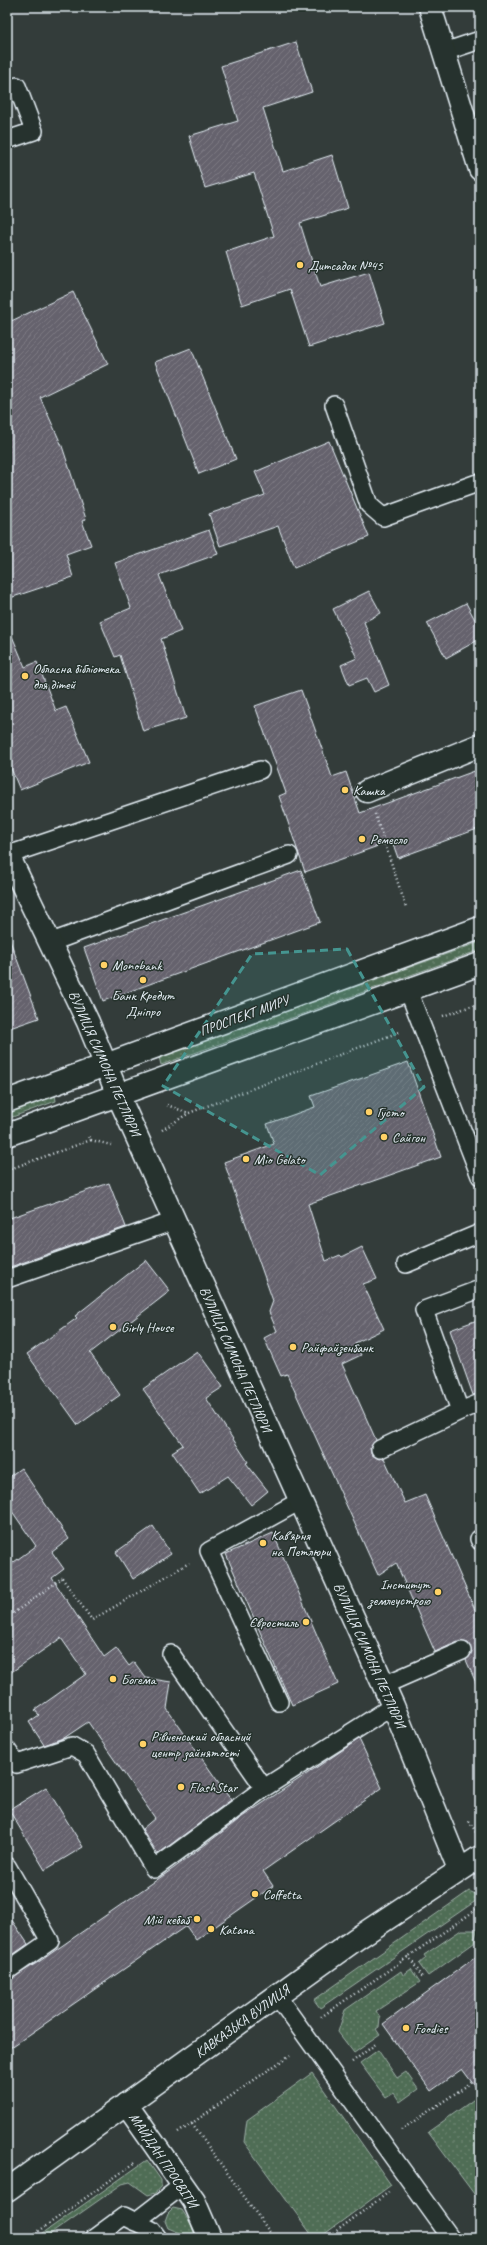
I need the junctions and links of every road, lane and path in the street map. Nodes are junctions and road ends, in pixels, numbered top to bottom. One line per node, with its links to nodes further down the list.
1 (430, 7): 3 (street)
2 (480, 40): 3 (lane)
3 (444, 52): 6 (street)
4 (16, 86): 5 (lane)
5 (7, 140)
6 (480, 169)
7 (334, 405): 8 (lane)
8 (480, 482)
9 (480, 745): 11 (street)
10 (260, 770): 12 (lane)
11 (367, 791): 14 (path)
12 (7, 854): 16 (street, ВУЛИЦЯ СИМОНА ПЕТЛЮРИ)
13 (289, 856): 16 (lane)
14 (406, 907)
15 (480, 928): 21 (street, ПРОСПЕКТ МИРУ)
16 (49, 943): 21 (street, ВУЛИЦЯ СИМОНА ПЕТЛЮРИ)
17 (480, 964): 18 (street)
18 (408, 990): 20 (lane); 22 (street)
19 (480, 1002): 20 (path)
20 (421, 1024): 25 (path); 29 (lane)
21 (105, 1065): 22 (street, ВУЛИЦЯ СИМОНА ПЕТЛЮРИ); 23 (street, ПРОСПЕКТ МИРУ)
22 (118, 1095): 28 (street); 34 (street, ВУЛИЦЯ СИМОНА ПЕТЛЮРИ)
23 (7, 1101)
24 (161, 1103): 25 (path)
25 (189, 1113): 27 (path)
26 (87, 1130): 30 (path)
27 (157, 1134)
28 (7, 1135)
29 (473, 1138): 33 (lane)
30 (91, 1140): 31 (path); 32 (path)
31 (113, 1146)
32 (7, 1170)
33 (480, 1176)
34 (174, 1221): 37 (lane); 42 (street, ВУЛИЦЯ СИМОНА ПЕТЛЮРИ)
35 (480, 1233): 36 (lane)
36 (406, 1264)
37 (7, 1278)
38 (480, 1289): 40 (lane)
39 (480, 1403): 40 (lane)
40 (460, 1411): 41 (lane)
41 (380, 1449)
42 (300, 1501): 43 (lane); 47 (street, ВУЛИЦЯ СИМОНА ПЕТЛЮРИ)
43 (209, 1551): 44 (path); 48 (lane)
44 (7, 1618)
45 (462, 1651): 47 (lane)
46 (171, 1654): 51 (lane)
47 (384, 1685): 49 (street, ВУЛИЦЯ СИМОНА ПЕТЛЮРИ)
48 (279, 1702)
49 (394, 1706): 51 (lane); 54 (street, ВУЛИЦЯ СИМОНА ПЕТЛЮРИ)
50 (7, 1750): 51 (lane)
51 (264, 1788)
52 (480, 1857): 54 (street, КАВКАЗЬКА ВУЛИЦЯ)
53 (7, 1866): 57 (lane)
54 (460, 1869): 59 (street, КАВКАЗЬКА ВУЛИЦЯ)
55 (480, 1907): 56 (path)
56 (408, 1956): 58 (path); 60 (path)
57 (7, 1971)
58 (424, 1979)
59 (276, 1996): 60 (lane); 64 (street, КАВКАЗЬКА ВУЛИЦЯ)
60 (309, 2041): 65 (path); 78 (lane)
61 (377, 2044): 62 (path)
62 (351, 2062)
63 (472, 2082): 66 (path)
64 (126, 2104): 67 (street, МАЙДАН ПРОСВІТИ); 69 (street, КАВКАЗЬКА ВУЛИЦЯ)
65 (192, 2124): 67 (path); 76 (path)
66 (399, 2131)
67 (157, 2148): 68 (street, МАЙДАН ПРОСВІТИ); 72 (path)
68 (183, 2185): 71 (lane); 75 (street, МАЙДАН ПРОСВІТИ)
69 (7, 2190)
70 (391, 2191): 77 (path)
71 (135, 2222): 73 (lane); 74 (lane)
72 (29, 2238)
73 (94, 2238)
74 (158, 2238)
75 (210, 2238)
76 (274, 2238)
77 (327, 2238)
78 (451, 2238)

